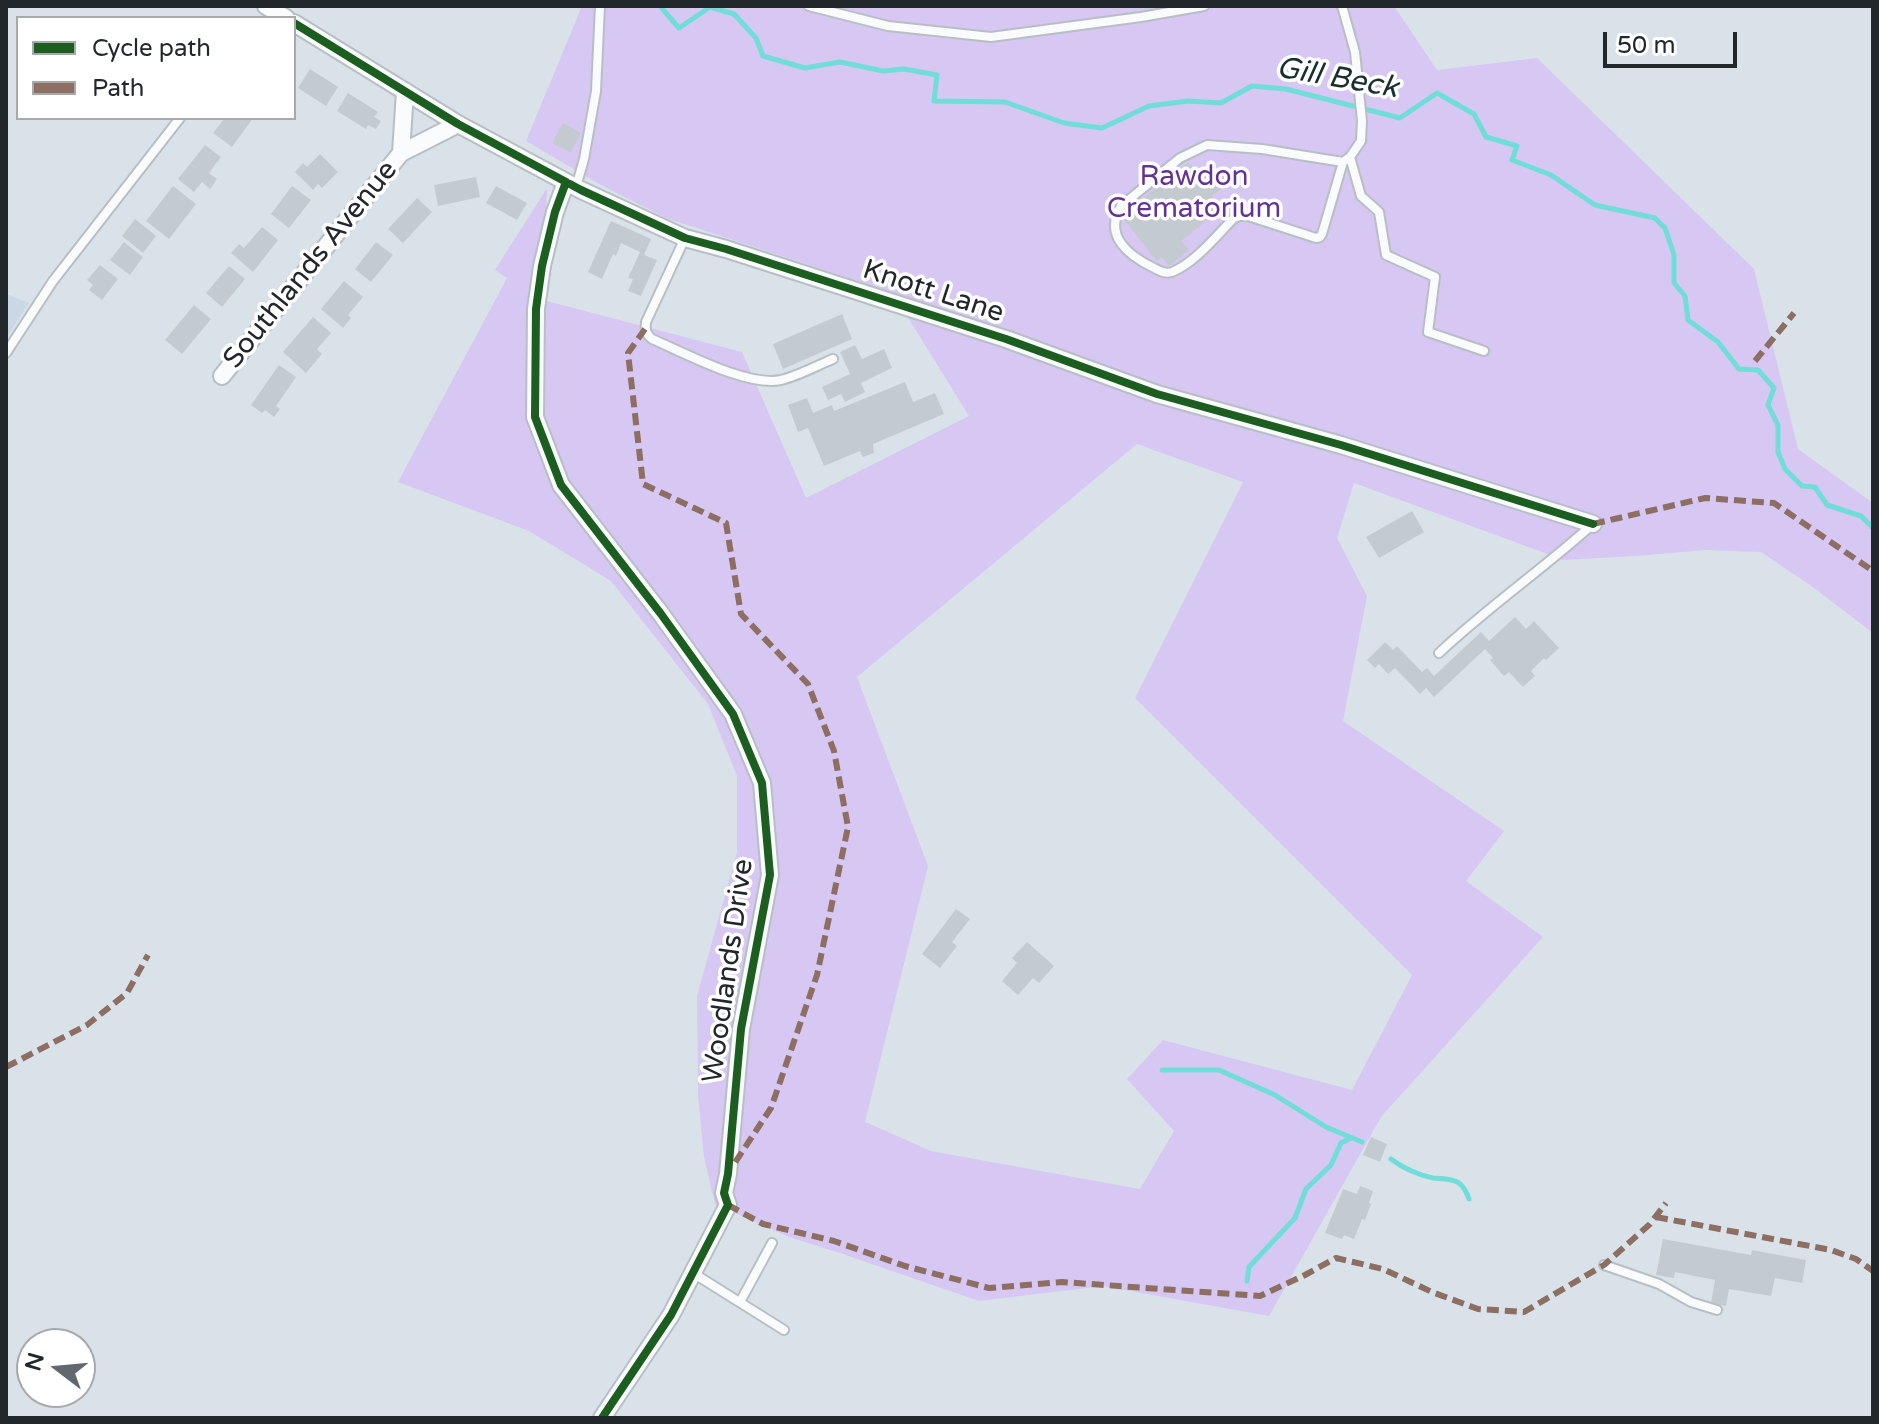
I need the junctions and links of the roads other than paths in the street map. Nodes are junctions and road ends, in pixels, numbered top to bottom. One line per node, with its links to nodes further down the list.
1 (600, 6): 11 (lane)
2 (809, 6): 3 (lane)
3 (1204, 6)
4 (1342, 6): 10 (lane)
5 (296, 24): 6 (street, Knott Lane)
6 (405, 91): 8 (street, Knott Lane); 9 (street, Southlands Avenue)
7 (178, 120): 14 (lane)
8 (458, 124): 9 (street, Southlands Avenue); 11 (street, Knott Lane)
9 (401, 153): 16 (street, Southlands Avenue)
10 (1347, 159): 10 (lane); 13 (lane)
11 (571, 184): 12 (street, Knott Lane); 21 (street, Woodlands Drive)
12 (685, 238): 15 (lane); 17 (street, Knott Lane)
13 (1484, 351)
14 (6, 353)
15 (833, 359)
16 (222, 376)
17 (1593, 524): 18 (lane)
18 (1439, 653)
19 (772, 1243): 22 (lane)
20 (1604, 1265): 23 (lane)
21 (693, 1273): 22 (lane); 25 (street, Woodlands Drive)
22 (740, 1302): 24 (lane)
23 (1717, 1310)
24 (784, 1330)
25 (602, 1418)

